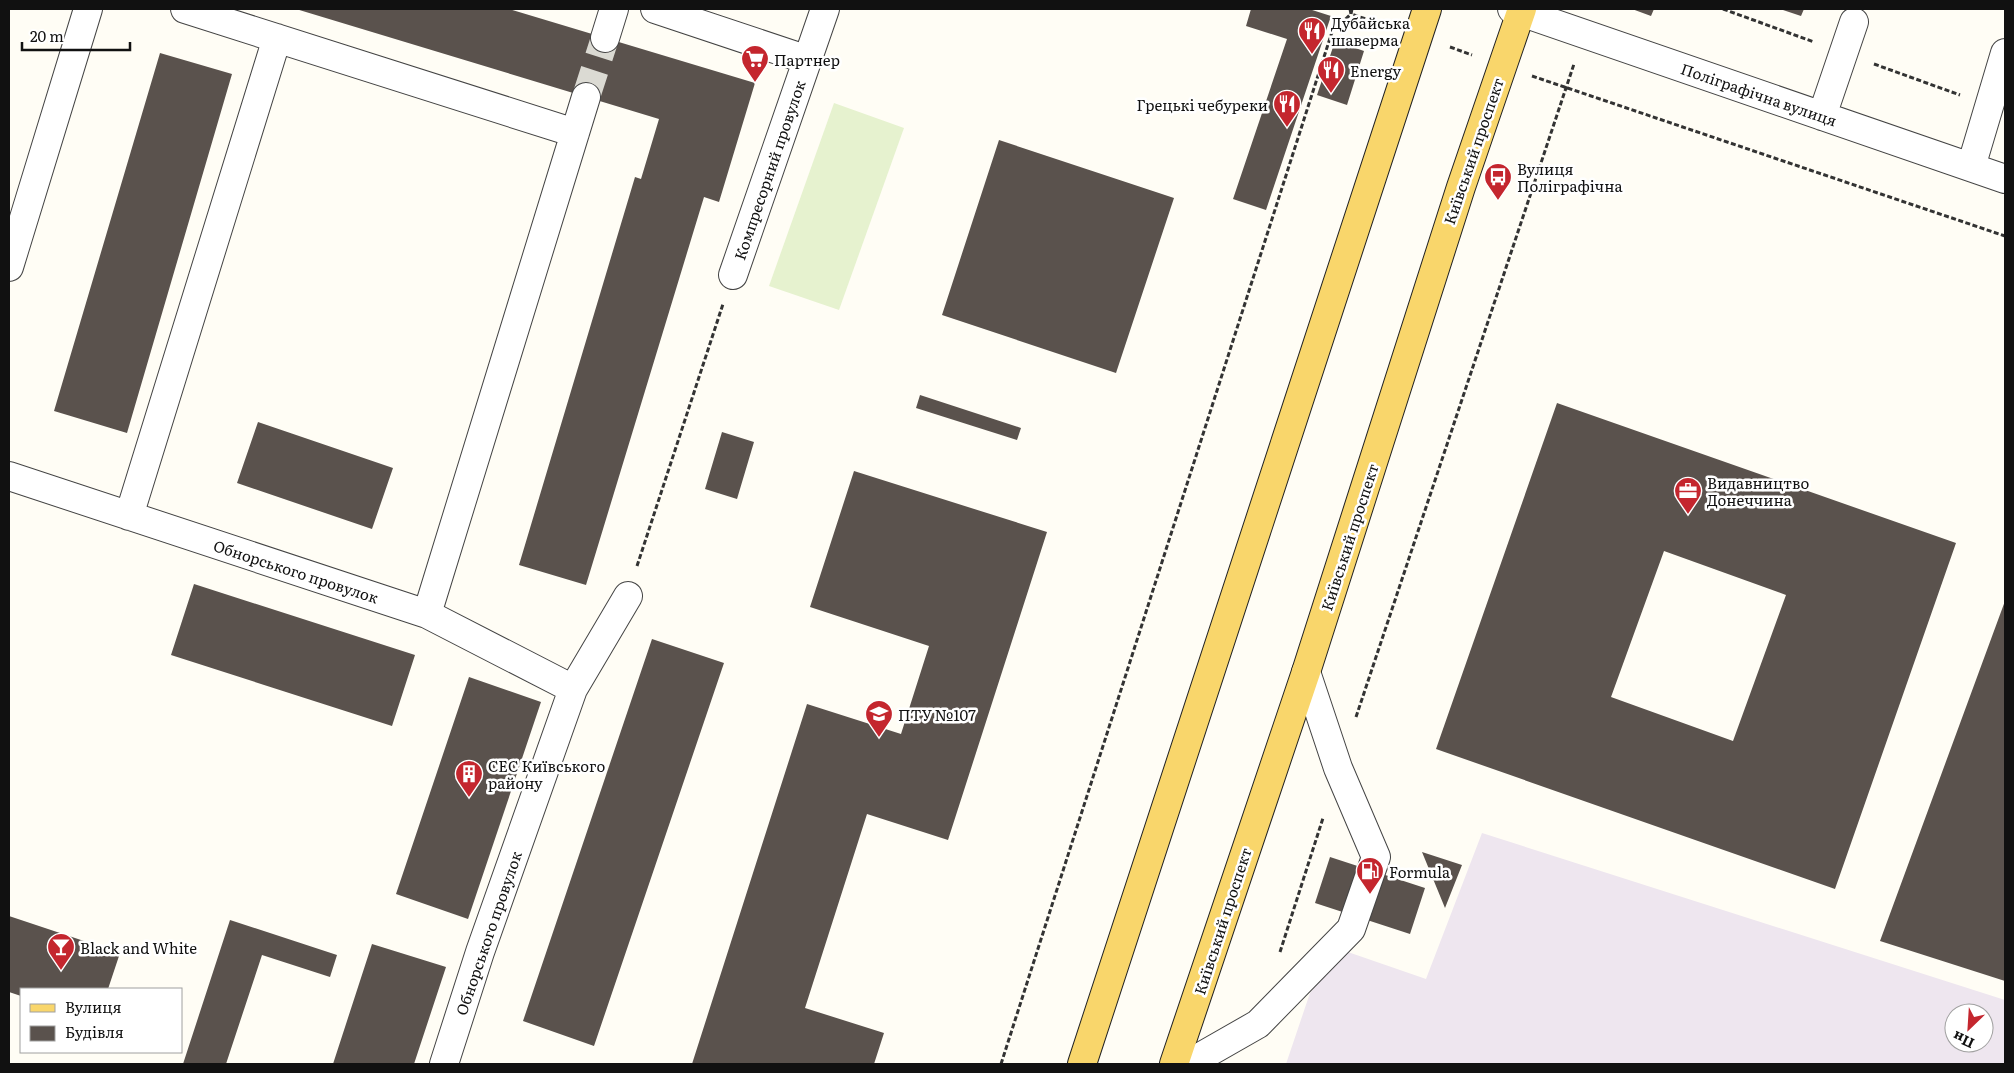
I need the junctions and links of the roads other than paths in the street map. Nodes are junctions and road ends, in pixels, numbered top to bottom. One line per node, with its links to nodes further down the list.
1 (88, 9): 18 (street)
2 (185, 9): 9 (street)
3 (614, 9): 10 (street)
4 (655, 9): 12 (street)
5 (825, 9): 12 (street, Компресорний провулок)
6 (1427, 9): 27 (main road)
7 (1518, 10): 14 (street, Поліграфічна вулиця); 24 (main road, Київський проспект)
8 (1854, 22): 14 (street)
9 (277, 38): 15 (street); 21 (street)
10 (605, 38)
11 (2005, 53): 16 (street)
12 (808, 60): 19 (street, Компресорний провулок)
13 (586, 97): 15 (street)
14 (1822, 116): 16 (street, Поліграфічна вулиця)
15 (575, 133): 23 (street)
16 (1971, 167): 17 (street, Поліграфічна вулиця)
17 (2005, 179)
18 (9, 267)
19 (732, 275)
20 (9, 476): 21 (street, Обнорського провулок)
21 (129, 516): 23 (street, Обнорського провулок)
22 (628, 596): 25 (street, Обнорського провулок)
23 (427, 614): 25 (street, Обнорського провулок)
24 (1306, 672): 28 (main road, Київський проспект); 29 (street)
25 (573, 689): 26 (street, Обнорського провулок)
26 (444, 1064)
27 (1082, 1064)
28 (1174, 1064)
29 (1188, 1064)

